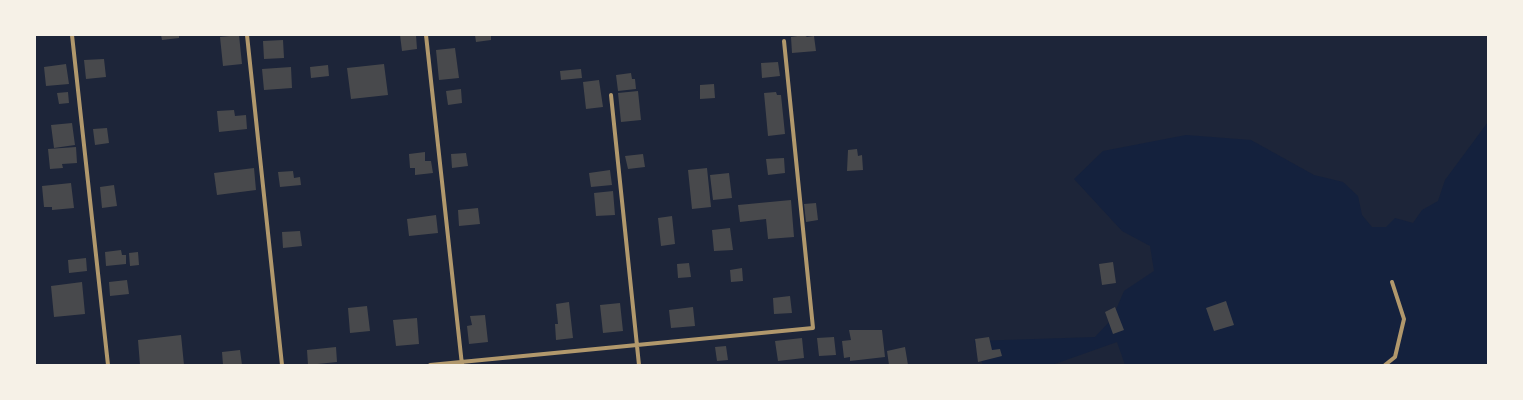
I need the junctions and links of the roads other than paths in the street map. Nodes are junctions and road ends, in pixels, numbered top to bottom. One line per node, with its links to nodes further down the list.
1 (72, 35): 9 (lane)
2 (247, 35): 10 (lane)
3 (426, 35): 8 (lane)
4 (784, 42): 7 (lane)
5 (611, 95): 7 (lane)
6 (1392, 282): 13 (lane)
7 (637, 344): 8 (lane); 12 (lane)
8 (461, 363): 11 (lane)
9 (108, 365)
10 (282, 365)
11 (430, 365)
12 (640, 365)
13 (1385, 365)

